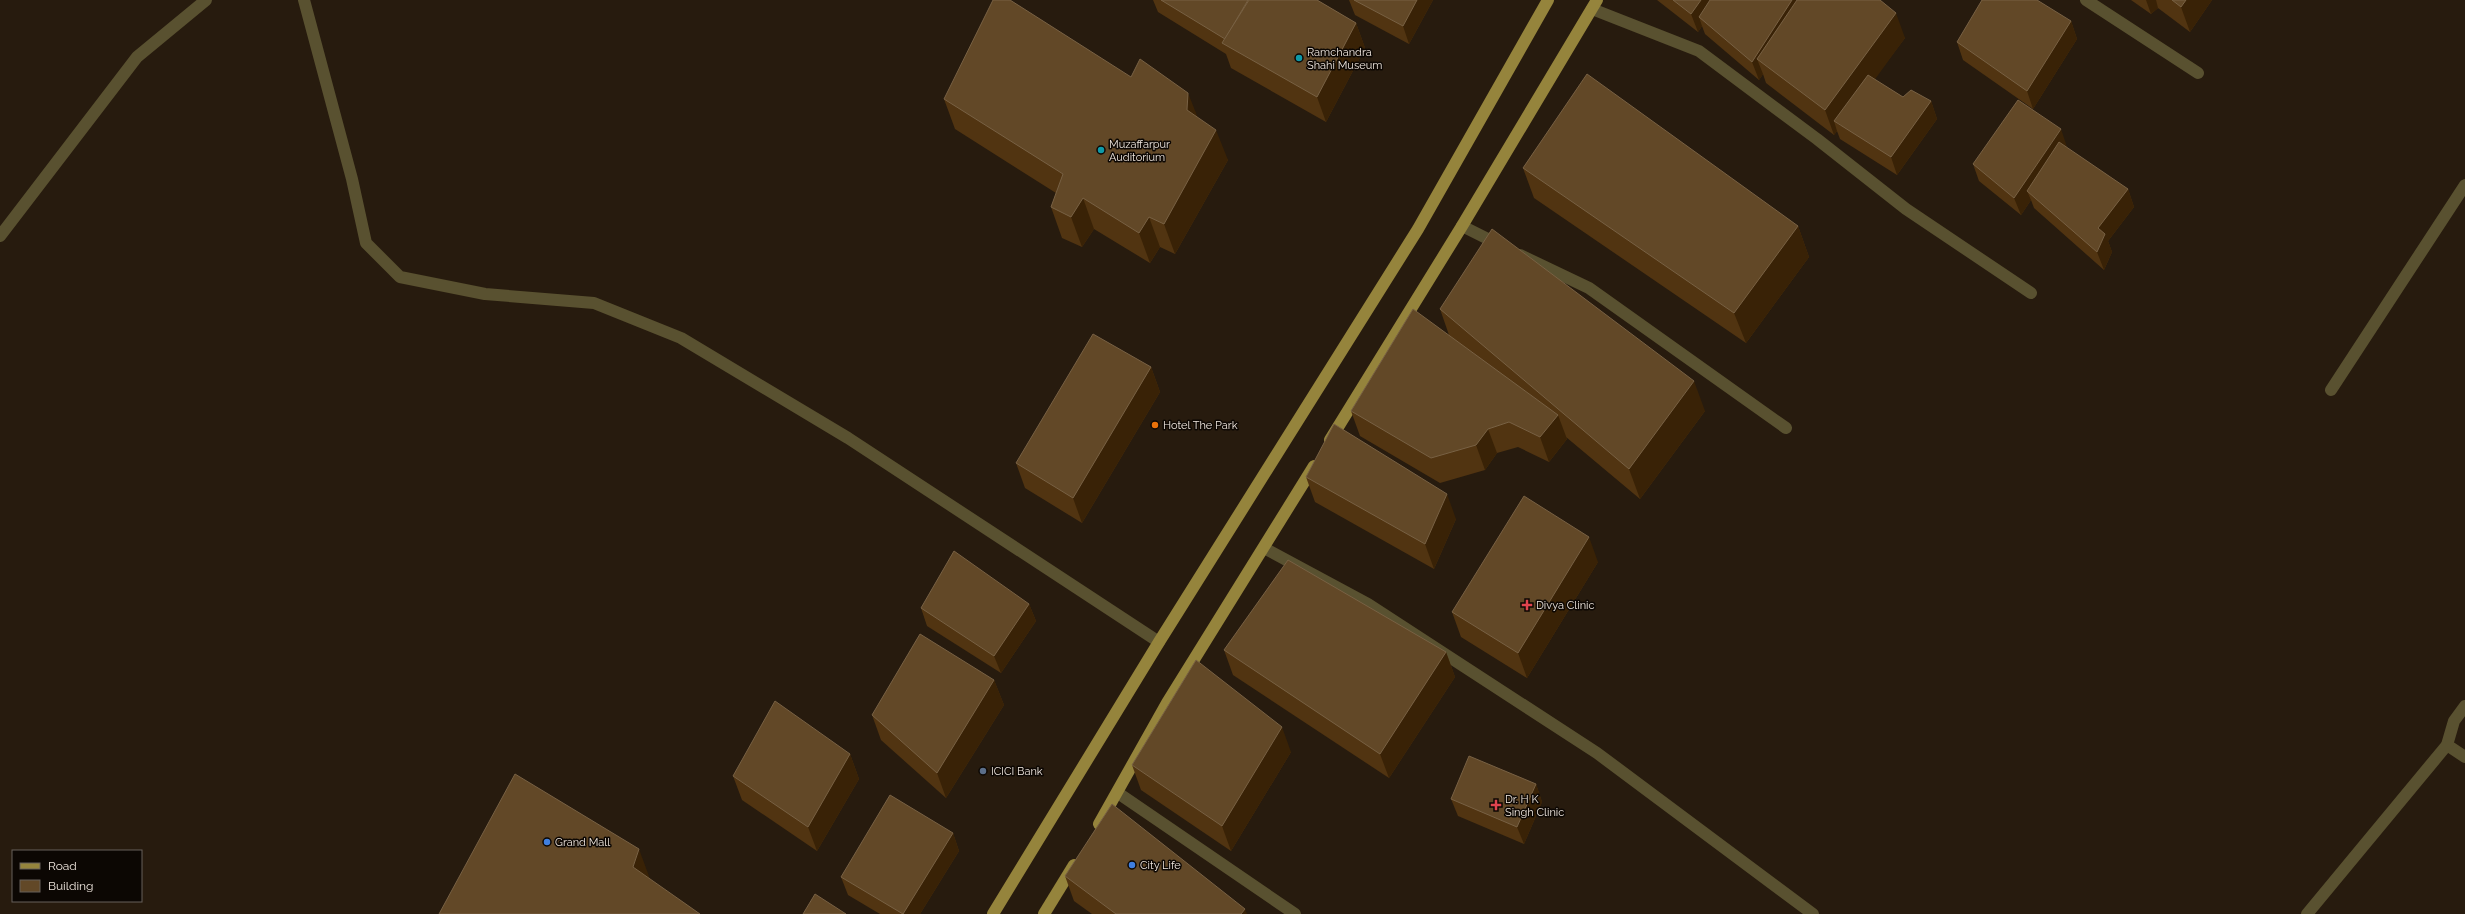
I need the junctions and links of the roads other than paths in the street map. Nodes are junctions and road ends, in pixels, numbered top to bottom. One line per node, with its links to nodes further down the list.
1 (206, 0): 9 (street)
2 (304, 0): 14 (street)
3 (1548, 0): 14 (main road)
4 (2086, 0): 6 (street)
5 (1595, 5): 8 (main road); 10 (street)
6 (2198, 73)
7 (2465, 185): 11 (street)
8 (1462, 226): 12 (street); 13 (main road)
9 (0, 236)
10 (2031, 293)
11 (2331, 390)
12 (1786, 428)
13 (1264, 548): 18 (main road); 24 (street)
14 (1159, 642): 21 (main road)
15 (2465, 706): 16 (street)
16 (2447, 745): 17 (street); 25 (street)
17 (2465, 758)
18 (1118, 793): 19 (main road); 23 (street)
19 (1094, 833)
20 (1081, 854): 22 (main road)
21 (993, 914)
22 (1044, 914)
23 (1295, 914)
24 (1814, 914)
25 (2307, 914)

